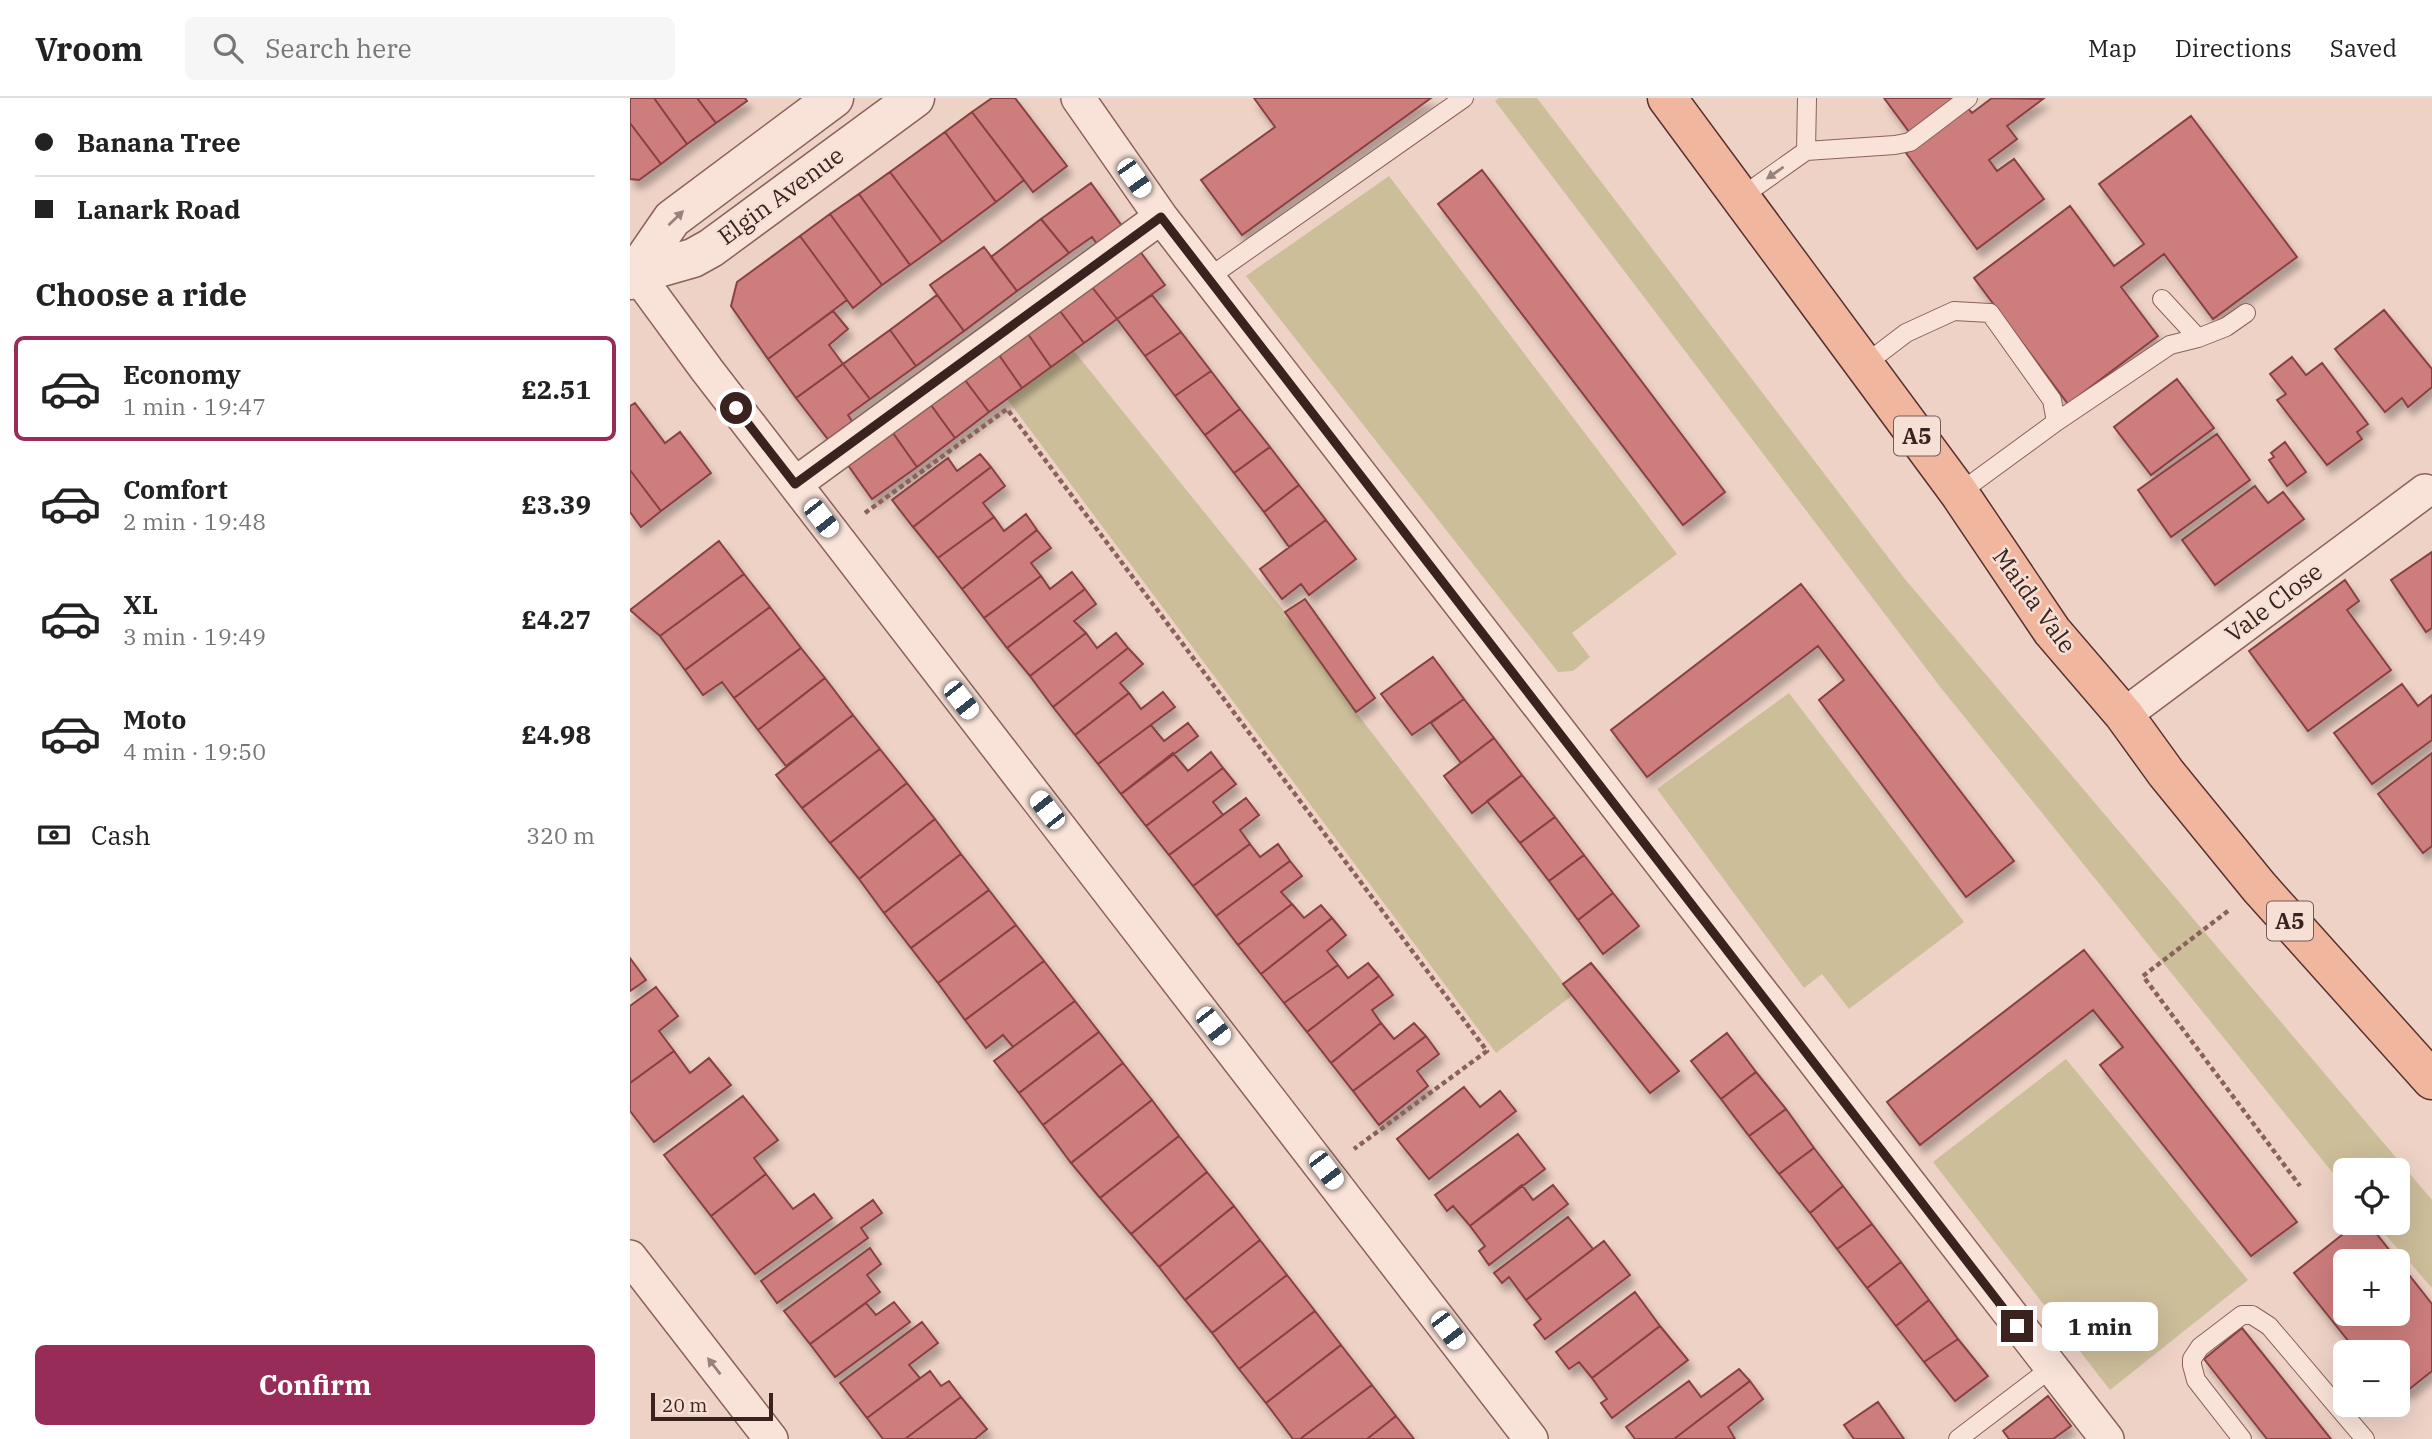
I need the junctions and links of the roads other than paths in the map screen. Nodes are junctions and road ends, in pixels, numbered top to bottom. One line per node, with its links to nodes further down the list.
1 (834, 98): 11 (street, Elgin Avenue, one-way to 1)
2 (915, 98): 11 (street, Elgin Avenue)
3 (1078, 98): 10 (street)
4 (1464, 98): 12 (lane)
5 (1667, 98): 9 (main road, Maida Vale / A5)
6 (1807, 98): 8 (lane)
7 (1968, 98): 8 (lane)
8 (1806, 151): 9 (lane, one-way to 9)
9 (1741, 197): 16 (main road, Maida Vale / A5)
10 (1161, 217): 12 (street); 18 (street)
11 (631, 273): 18 (street)
12 (1208, 278): 24 (street)
13 (2162, 299): 15 (lane)
14 (2246, 313): 15 (lane)
15 (2198, 338): 17 (lane)
16 (1864, 365): 17 (lane); 20 (main road, Maida Vale / A5)
17 (2056, 422): 20 (lane)
18 (795, 484): 26 (street)
19 (2424, 491): 21 (street, Vale Close)
20 (1959, 493): 21 (main road, Maida Vale / A5)
21 (2124, 715): 22 (main road, Maida Vale / A5)
22 (2427, 1066)
23 (630, 1257): 25 (street, one-way to 23)
24 (2050, 1369): 27 (lane); 28 (street)
25 (771, 1439)
26 (1531, 1439)
27 (1958, 1439)
28 (2106, 1439)
29 (2242, 1439): 30 (lane)
30 (2365, 1439)

